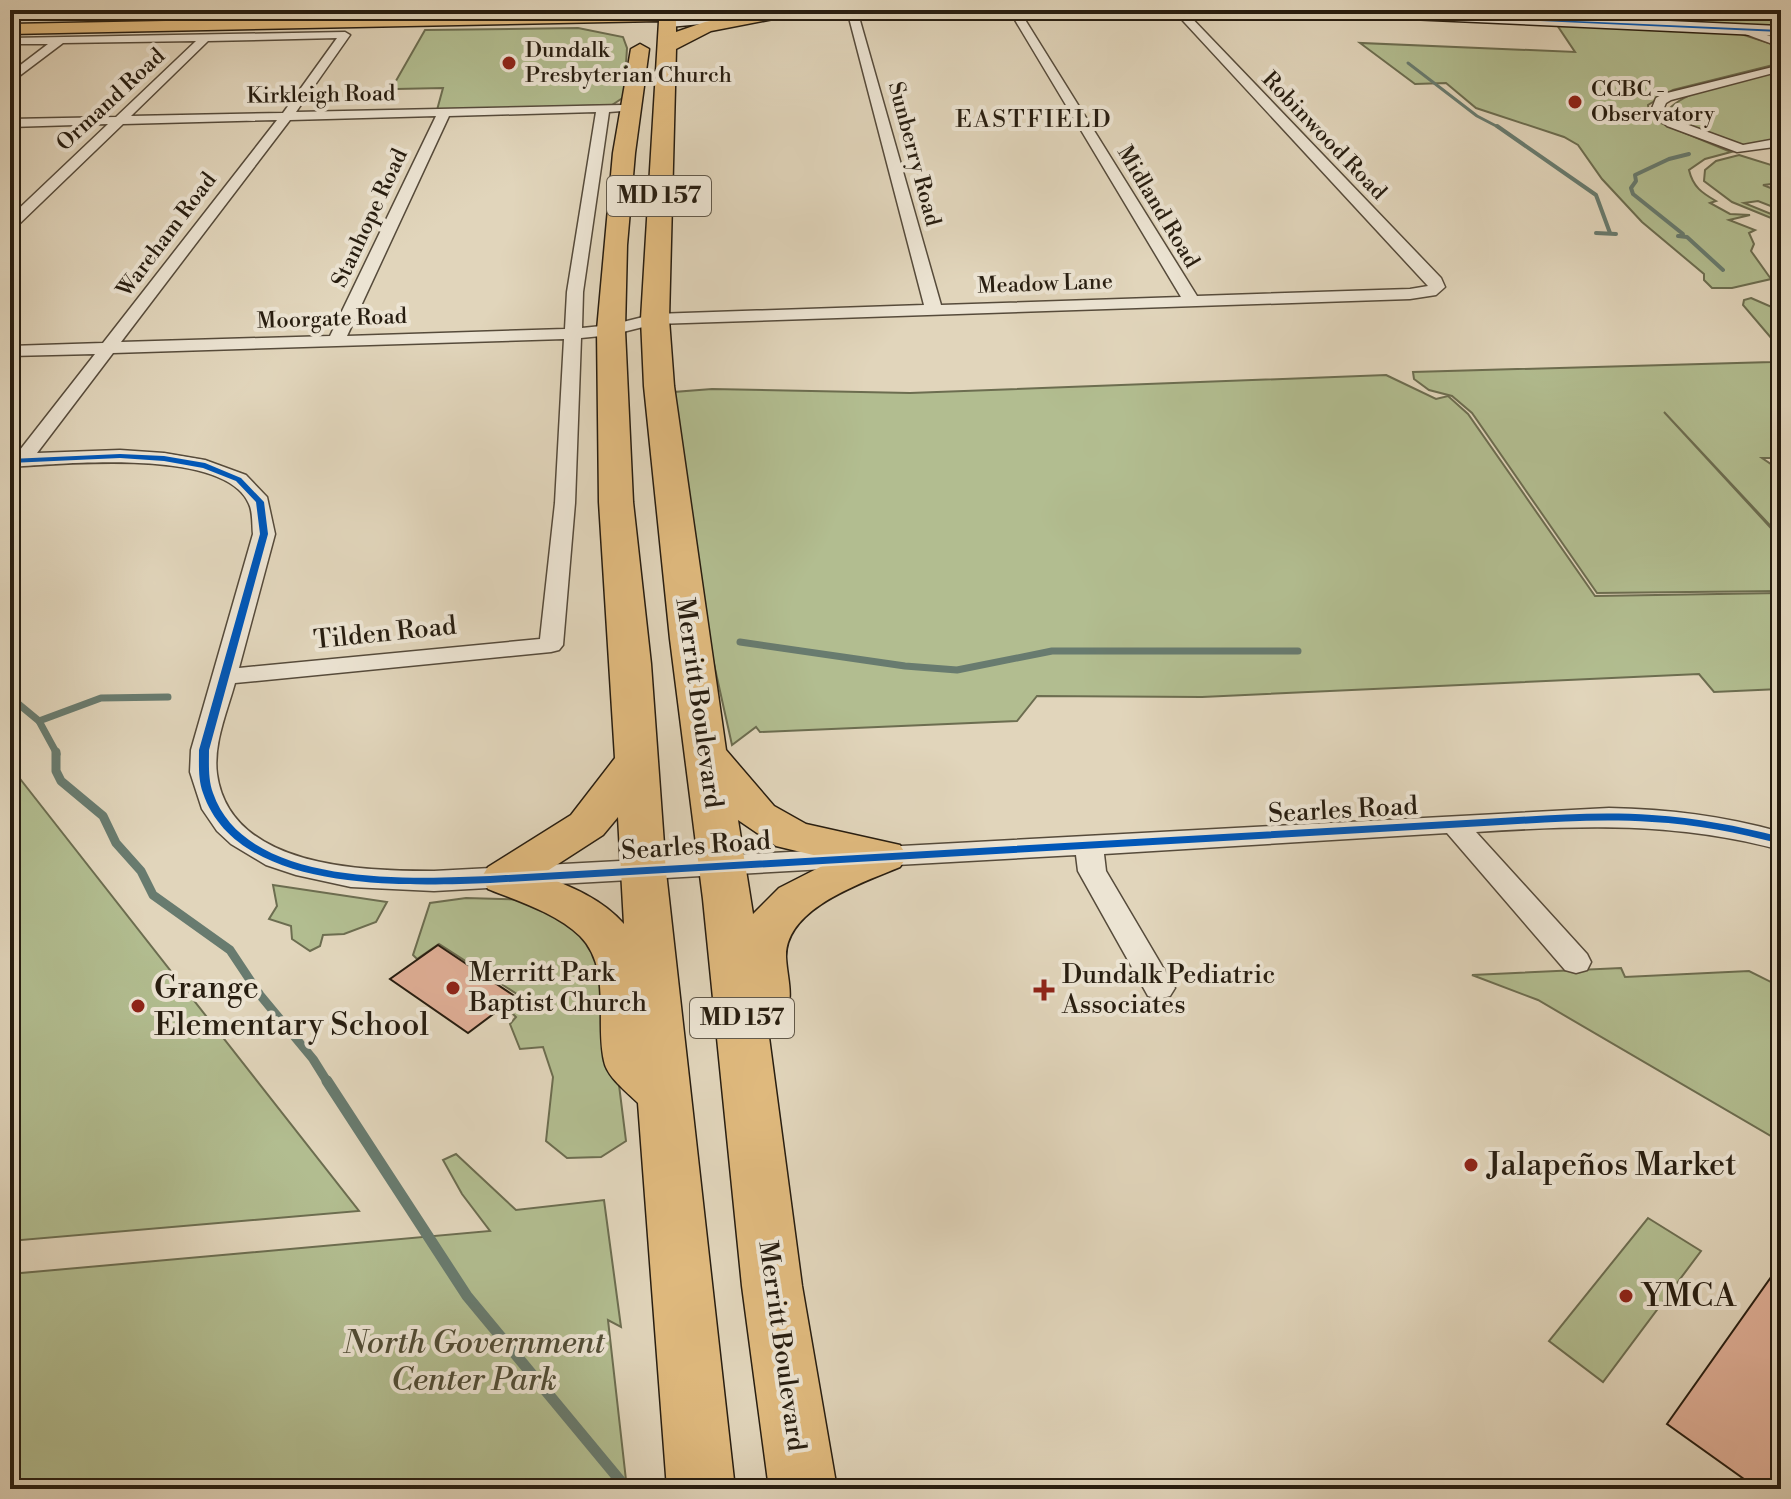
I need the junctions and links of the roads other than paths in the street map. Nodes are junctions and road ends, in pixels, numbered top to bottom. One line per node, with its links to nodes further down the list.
1 (699, 10): 7 (street)
2 (852, 10): 33 (street, Sunberry Road)
3 (1014, 10): 32 (street, Midland Road)
4 (1178, 10): 31 (street, Robinwood Road)
5 (1321, 10): 15 (street)
6 (788, 11): 7 (street); 9 (street); 20 (main road)
7 (755, 12): 9 (street)
8 (641, 15): 9 (main road); 10 (main road); 19 (main road)
9 (668, 16): 20 (main road, Merritt Boulevard / MD 157)
10 (543, 22): 11 (main road); 12 (main road); 19 (main road)
11 (175, 26): 12 (main road); 13 (main road)
12 (427, 27): 14 (main road)
13 (10, 29)
14 (236, 31): 16 (main road); 17 (main road)
15 (1781, 34)
16 (10, 38): 18 (street)
17 (205, 38): 18 (street); 26 (street, Wareham Road); 27 (street, Ormand Road)
18 (60, 40): 22 (street)
19 (630, 40): 23 (main road, MD 157)
20 (667, 47): 34 (main road, Merritt Boulevard / MD 157)
21 (1781, 68): 29 (street)
22 (10, 79)
23 (633, 108): 24 (street, Kirkleigh Road); 35 (main road, MD 157)
24 (603, 109): 25 (street, Kirkleigh Road); 36 (street)
25 (444, 113): 26 (street, Kirkleigh Road); 37 (street, Stanhope Road)
26 (286, 116): 27 (street, Kirkleigh Road); 38 (street, Wareham Road)
27 (121, 121): 28 (street, Kirkleigh Road); 30 (street, Ormand Road)
28 (10, 123)
29 (1781, 142)
30 (10, 225)
31 (1435, 290): 32 (street, Meadow Lane)
32 (1192, 302): 33 (street, Meadow Lane)
33 (934, 310): 34 (street, Meadow Lane)
34 (655, 319): 35 (street, Moorgate Road); 42 (main road, Merritt Boulevard / MD 157)
35 (611, 330): 36 (street, Moorgate Road); 43 (main road, MD 157)
36 (572, 334): 37 (street, Moorgate Road); 41 (street, Tilden Road)
37 (336, 341): 38 (street, Moorgate Road)
38 (108, 348): 39 (street, Moorgate Road); 40 (street, Wareham Road)
39 (10, 351)
40 (16, 460): 41 (street, Searles Road)
41 (224, 677): 50 (street, Searles Road)
42 (706, 752): 47 (main road); 48 (main road, Merritt Boulevard / MD 157)
43 (637, 757): 49 (main road, MD 157); 50 (main road)
44 (1456, 826): 45 (street, Searles Road); 46 (street, Searles Road); 51 (street)
45 (1781, 841)
46 (1089, 846): 47 (street, Searles Road); 52 (street)
47 (884, 856): 48 (street, Searles Road); 54 (main road)
48 (723, 866): 49 (street, Searles Road); 54 (main road, Merritt Boulevard / MD 157)
49 (643, 872): 50 (street, Searles Road); 53 (main road, MD 157)
50 (504, 878): 53 (main road)
51 (1576, 962)
52 (1159, 988)
53 (665, 1097): 55 (main road, MD 157)
54 (772, 1286): 56 (main road, Merritt Boulevard / MD 157)
55 (701, 1489)
56 (803, 1489)

